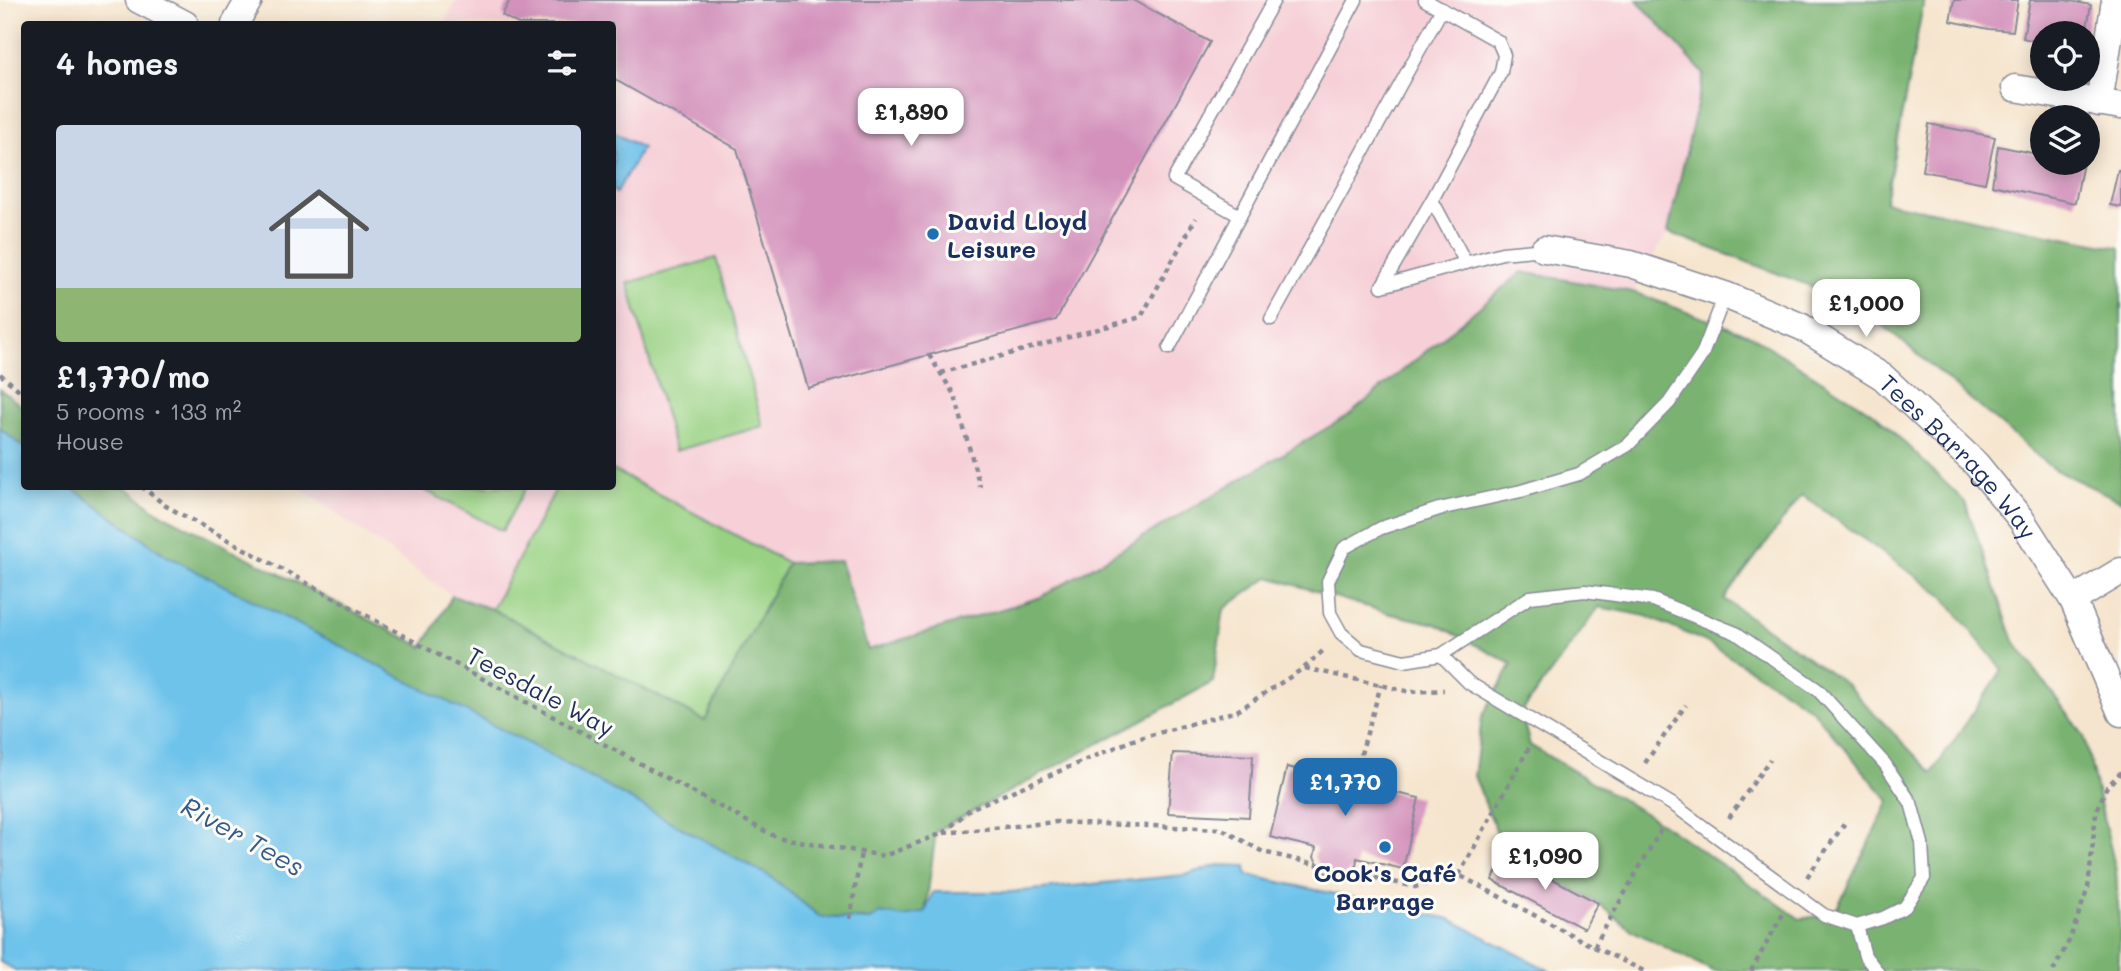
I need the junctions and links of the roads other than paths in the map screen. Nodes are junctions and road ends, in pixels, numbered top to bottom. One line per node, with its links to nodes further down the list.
1 (139, 0): 8 (street)
2 (249, 0): 9 (street)
3 (1274, 0): 13 (lane)
4 (1356, 0): 13 (lane)
5 (1425, 0): 7 (lane)
6 (2115, 0): 11 (street)
7 (1442, 9): 12 (lane); 17 (lane)
8 (179, 21)
9 (237, 21)
10 (2015, 88): 11 (street)
11 (2110, 105)
12 (1433, 200): 15 (lane); 15 (lane)
13 (1240, 216): 18 (lane)
14 (1544, 249): 15 (lane); 16 (street, Tees Barrage Way)
15 (1466, 263)
16 (1725, 295): 20 (street, Tees Barrage Way); 21 (lane)
17 (1271, 319)
18 (1169, 348)
19 (2121, 570): 20 (street)
20 (2073, 600): 22 (street, Tees Barrage Way)
21 (1441, 654): 23 (lane); 23 (lane)
22 (2121, 713)
23 (1857, 926): 24 (lane)
24 (1877, 971)

